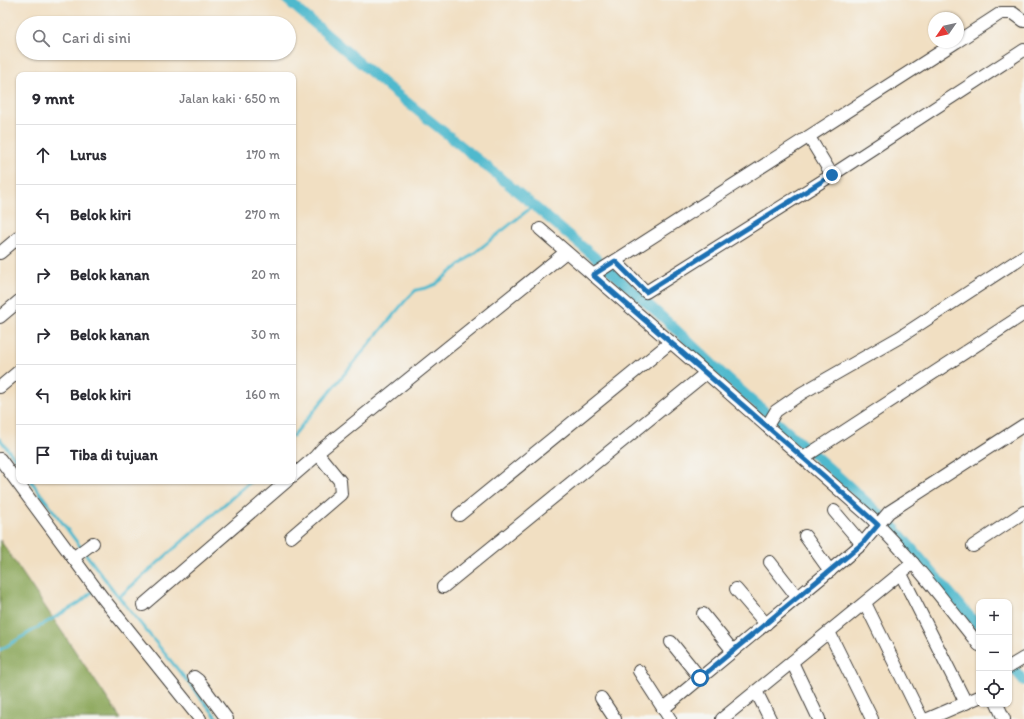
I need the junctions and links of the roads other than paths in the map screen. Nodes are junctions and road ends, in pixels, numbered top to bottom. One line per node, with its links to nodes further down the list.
1 (1024, 21): 2 (street)
2 (964, 37)
3 (946, 48): 5 (street)
4 (1024, 50): 6 (street)
5 (809, 137): 6 (street); 12 (street)
6 (832, 175): 12 (street)
7 (540, 230): 9 (street)
8 (16, 240): 10 (street)
9 (566, 252): 13 (street); 23 (street)
10 (0, 253)
11 (1024, 256): 22 (street)
12 (614, 262): 13 (street)
13 (595, 274): 17 (street)
14 (16, 304): 16 (street)
15 (1024, 314): 24 (street)
16 (0, 317)
17 (671, 342): 18 (street); 32 (street)
18 (706, 373): 22 (street); 44 (street)
19 (16, 374): 20 (street)
20 (0, 387)
21 (1024, 425): 33 (street)
22 (767, 426): 24 (street)
23 (318, 454): 26 (street); 35 (street)
24 (803, 458): 33 (street)
25 (0, 459): 27 (street)
26 (296, 473)
27 (16, 475)
28 (23, 484): 39 (street)
29 (284, 484): 48 (street)
30 (834, 511): 37 (street)
31 (1024, 512): 38 (street)
32 (460, 515)
33 (878, 525): 37 (street); 41 (street)
34 (805, 536): 42 (street)
35 (290, 537)
36 (91, 544): 39 (street)
37 (862, 544): 42 (street)
38 (973, 546)
39 (75, 556): 66 (street)
40 (770, 562): 46 (street)
41 (913, 563): 43 (street); 52 (street)
42 (830, 571): 46 (street)
43 (901, 574): 47 (street); 62 (street)
44 (443, 587)
45 (736, 588): 50 (street)
46 (798, 598): 50 (street)
47 (864, 603): 51 (street); 74 (street)
48 (143, 605)
49 (703, 614): 54 (street)
50 (766, 624): 54 (street)
51 (829, 632): 55 (street); 73 (street)
52 (976, 640)
53 (671, 642): 58 (street)
54 (733, 651): 58 (street)
55 (792, 662): 59 (street); 72 (street)
56 (639, 671): 64 (street)
57 (194, 677): 67 (street)
58 (700, 678): 64 (street)
59 (756, 691): 70 (street); 71 (street)
60 (601, 698): 68 (street)
61 (976, 698): 62 (street)
62 (966, 703): 65 (street)
63 (998, 707): 76 (street)
64 (663, 709): 69 (street)
65 (953, 714): 75 (street)
66 (200, 719)
67 (227, 719)
68 (615, 719)
69 (670, 719)
70 (722, 719)
71 (770, 719)
72 (820, 719)
73 (872, 719)
74 (922, 719)
75 (928, 719)
76 (1004, 719)

